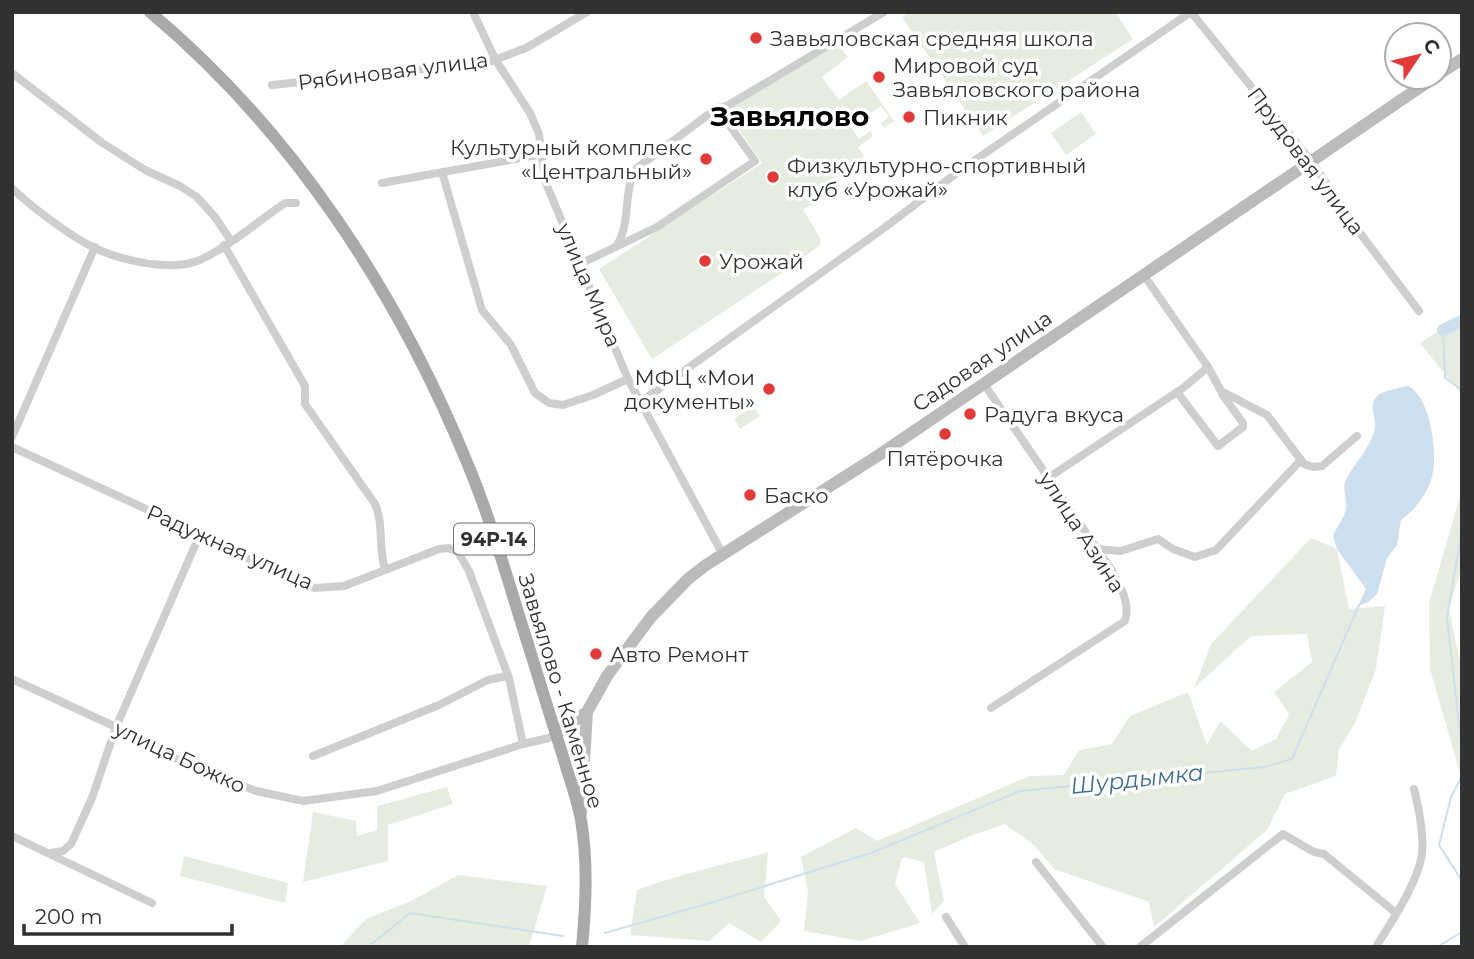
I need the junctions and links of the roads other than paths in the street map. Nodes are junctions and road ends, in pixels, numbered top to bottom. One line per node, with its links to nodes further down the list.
1 (150, 12): 43 (main road, Завьялово - Каменное / 94Р-14)
2 (473, 12): 6 (street, улица Мира)
3 (587, 12): 6 (street, Рябиновая улица)
4 (884, 12): 10 (street)
5 (1191, 12): 12 (street, Прудовая улица); 28 (street)
6 (495, 59): 8 (street, Рябиновая улица); 11 (street, улица Мира)
7 (12, 73): 17 (street)
8 (272, 85)
9 (1415, 91): 12 (street, Садовая улица)
10 (717, 108): 18 (street); 18 (street)
11 (543, 154): 13 (street); 20 (street, улица Мира)
12 (1311, 161): 21 (street, Садовая улица); 22 (street, Прудовая улица)
13 (442, 172): 14 (street); 24 (street)
14 (382, 183)
15 (12, 188): 19 (street)
16 (296, 203): 17 (street)
17 (228, 243): 19 (street); 37 (street)
18 (617, 245): 20 (street)
19 (96, 247): 30 (street)
20 (580, 264): 24 (street, улица Мира)
21 (1143, 274): 23 (street); 25 (street, Садовая улица)
22 (1419, 311)
23 (1208, 367): 26 (street); 27 (street)
24 (628, 379): 28 (street, улица Мира)
25 (984, 384): 33 (street, улица Азина); 36 (street, Садовая улица)
26 (1177, 391): 27 (street); 33 (street)
27 (1221, 391): 32 (street)
28 (639, 402): 36 (street, улица Мира)
29 (1357, 436): 32 (street)
30 (12, 437)
31 (12, 447): 34 (street, Радужная улица)
32 (1301, 460): 35 (street)
33 (1048, 478): 35 (street, улица Азина)
34 (200, 534): 37 (street, Радужная улица); 42 (street)
35 (1097, 549): 40 (street, улица Азина)
36 (722, 553): 41 (street, Садовая улица)
37 (385, 569): 38 (street, Радужная улица)
38 (508, 676): 44 (street, Радужная улица); 45 (street)
39 (12, 679): 42 (street, улица Божко)
40 (991, 708)
41 (587, 712): 43 (street); 47 (street)
42 (116, 727): 44 (street, улица Божко); 49 (street)
43 (556, 733): 44 (street, улица Божко); 47 (main road, Завьялово - Каменное / 94Р-14)
44 (523, 744)
45 (313, 756)
46 (1414, 789): 52 (street)
47 (581, 817): 54 (main road, Завьялово - Каменное / 94Р-14)
48 (12, 836): 49 (street)
49 (50, 853): 51 (street)
50 (1036, 862): 56 (street)
51 (152, 903)
52 (1396, 913): 57 (street); 58 (street)
53 (946, 917): 55 (street)
54 (582, 947)
55 (965, 947)
56 (1103, 947)
57 (1140, 947)
58 (1376, 947)

